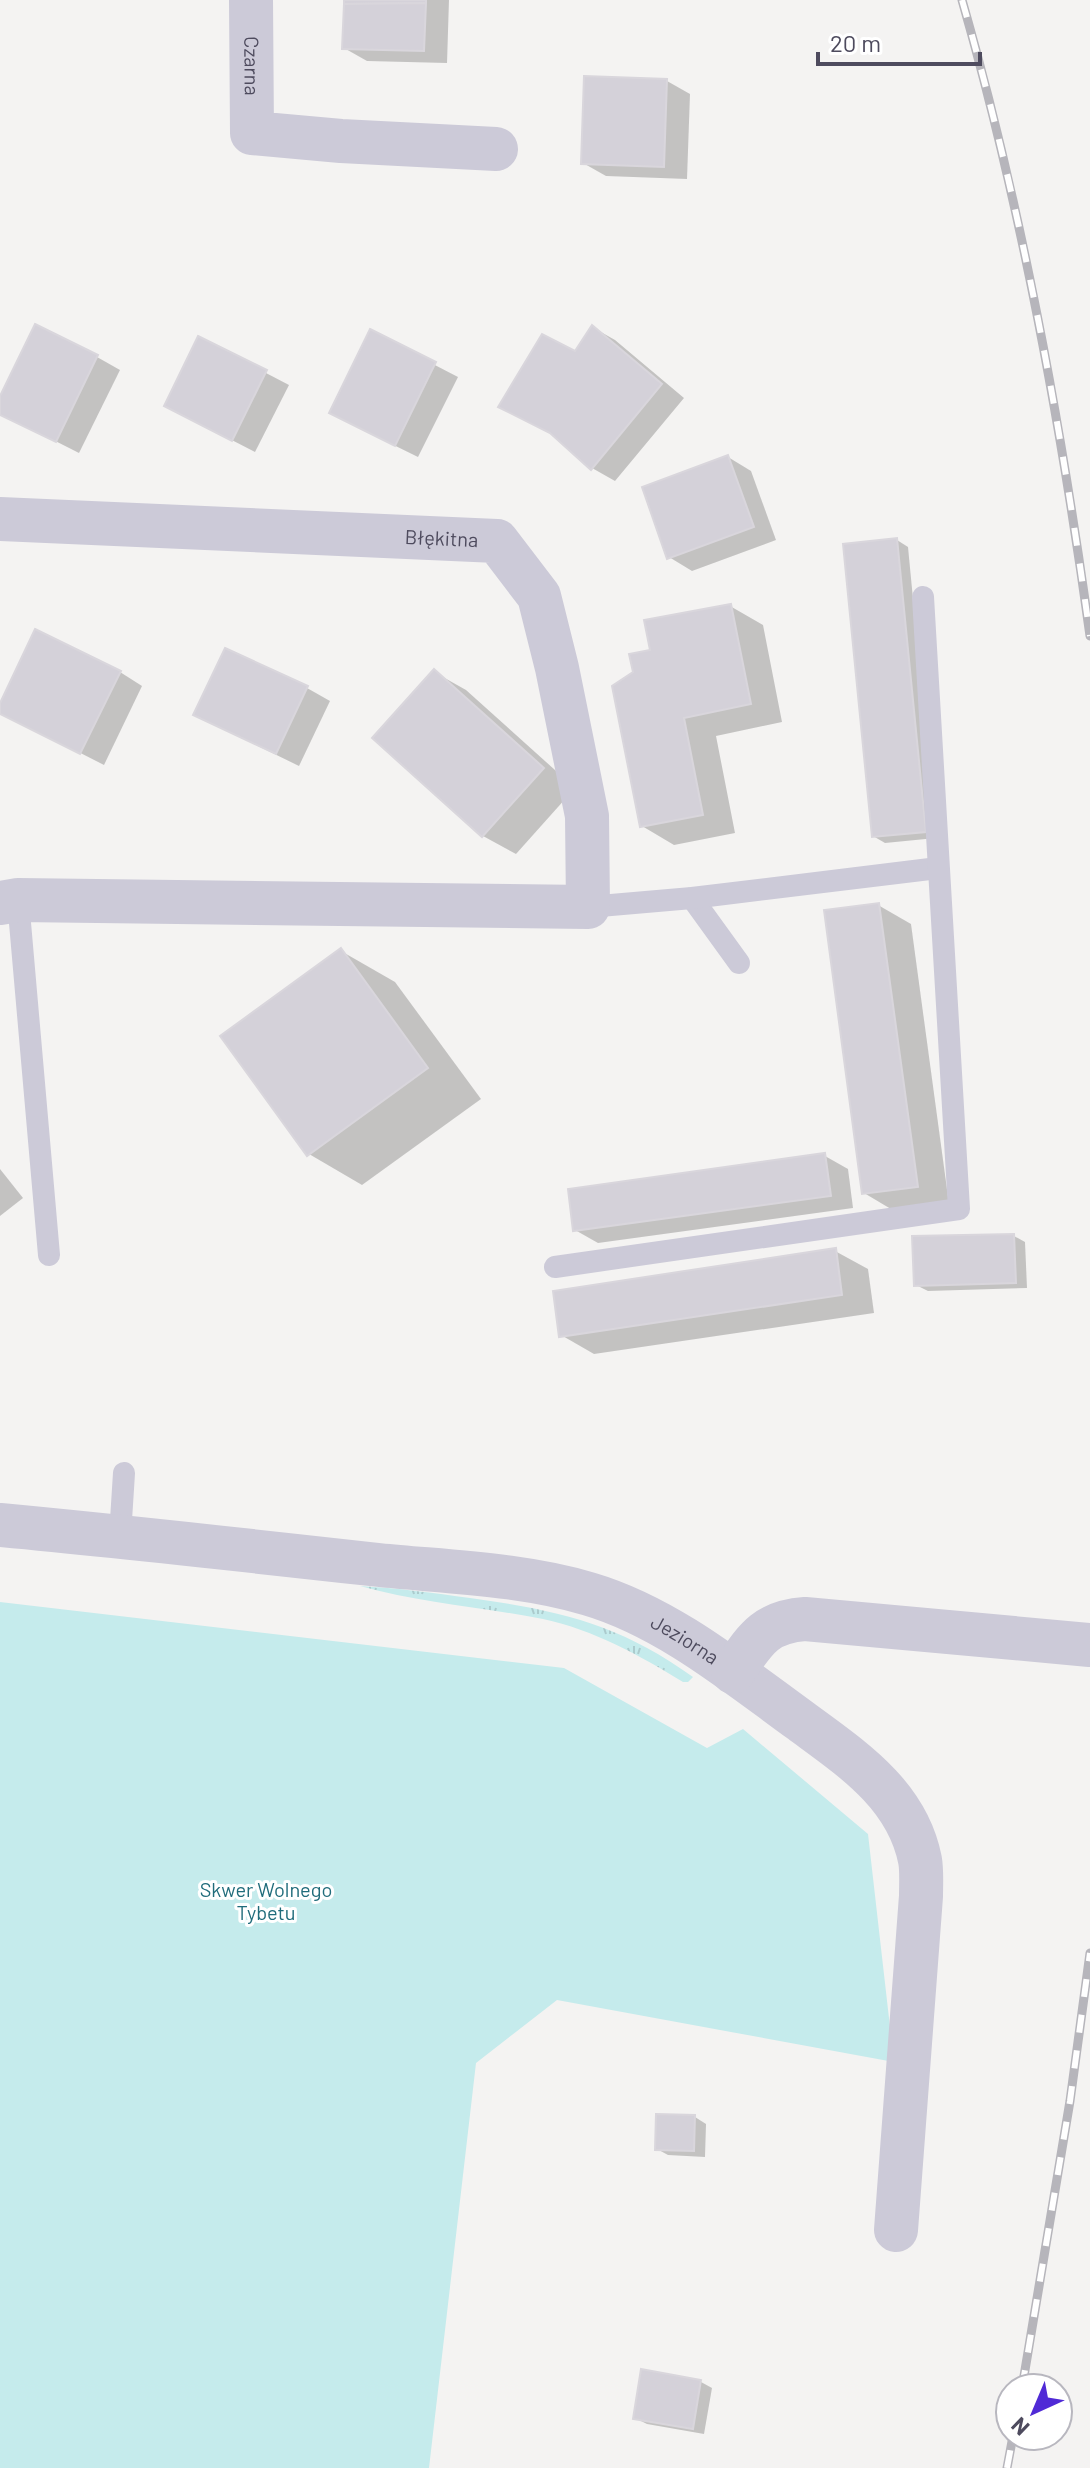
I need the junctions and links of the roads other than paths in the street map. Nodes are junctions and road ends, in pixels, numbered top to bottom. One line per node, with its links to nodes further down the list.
1 (251, 0): 2 (street, Czarna)
2 (496, 149)
3 (0, 519): 8 (street, Błękitna)
4 (923, 597): 5 (lane)
5 (938, 868): 6 (lane); 11 (lane)
6 (692, 898): 8 (lane); 9 (lane)
7 (9, 901): 8 (street); 10 (lane)
8 (588, 907)
9 (739, 963)
10 (49, 1255)
11 (555, 1267)
12 (124, 1473): 14 (lane)
13 (0, 1525): 14 (street, Jeziorna)
14 (120, 1536): 16 (street, Jeziorna)
15 (1090, 1645): 16 (street)
16 (733, 1672): 17 (street, Jeziorna)
17 (896, 2230)

